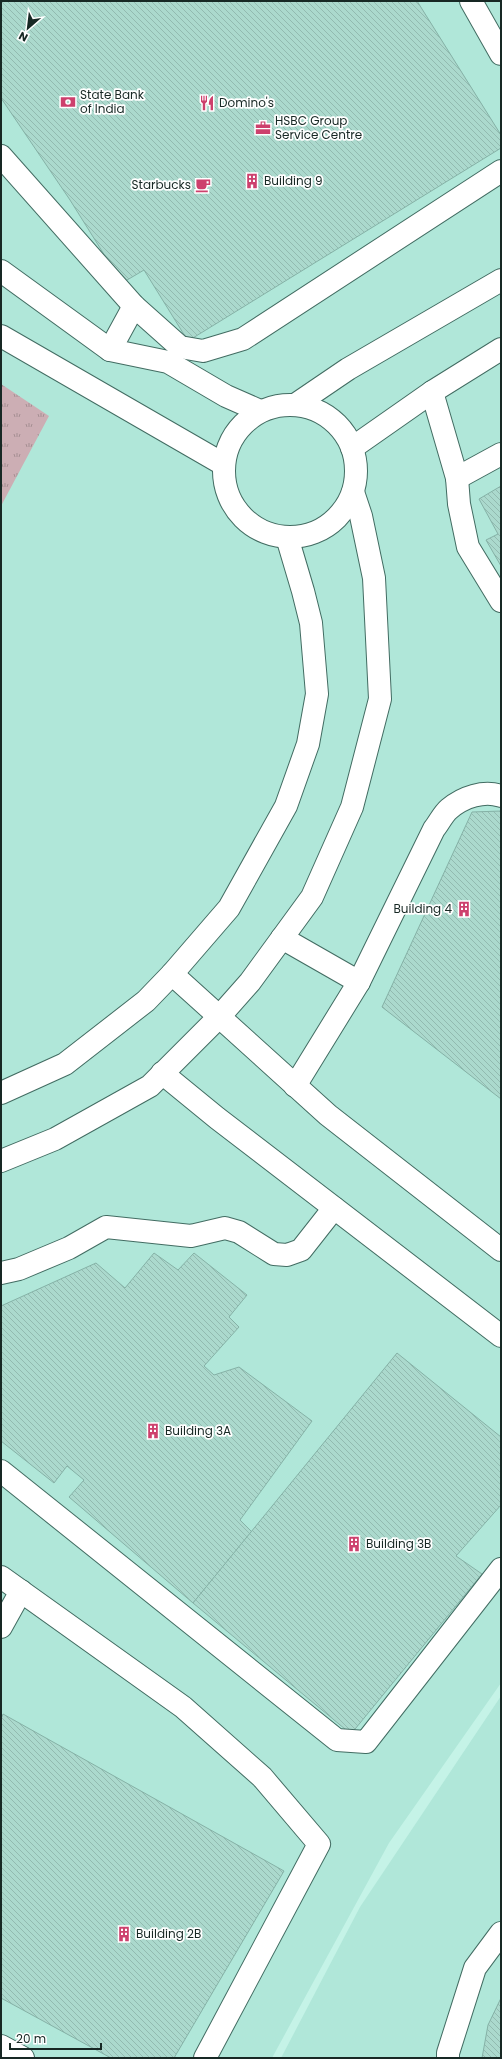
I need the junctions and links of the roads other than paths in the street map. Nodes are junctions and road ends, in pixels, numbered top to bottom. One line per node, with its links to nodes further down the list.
1 (471, 1): 2 (street)
2 (501, 54)
3 (1, 156): 7 (street)
4 (501, 171): 7 (street)
5 (1, 272): 10 (street)
6 (501, 280): 12 (street)
7 (134, 306): 10 (street)
8 (1, 336): 16 (street)
9 (501, 349): 11 (street)
10 (110, 350): 13 (street)
11 (432, 392): 14 (street); 17 (street)
12 (295, 405): 13 (street); 14 (street)
13 (260, 411): 16 (street)
14 (352, 448): 18 (street)
15 (501, 454): 17 (street)
16 (223, 464): 19 (street)
17 (458, 478): 20 (street)
18 (353, 492): 19 (street); 22 (street)
19 (287, 537): 23 (street)
20 (501, 601)
21 (501, 796): 24 (street)
22 (282, 938): 24 (street); 25 (street)
23 (172, 974): 25 (street); 28 (street)
24 (360, 982): 27 (street)
25 (219, 1017): 26 (street); 27 (street)
26 (162, 1073): 29 (street); 30 (street)
27 (295, 1086): 31 (street)
28 (1, 1093)
29 (1, 1161)
30 (334, 1208): 32 (street); 33 (street)
31 (501, 1250)
32 (1, 1272)
33 (501, 1336)
34 (1, 1471): 35 (street)
35 (501, 1569)
36 (1, 1577): 37 (street)
37 (21, 1592): 38 (street); 42 (street)
38 (1, 1627)
39 (501, 1933): 43 (street)
40 (1, 2046): 41 (street)
41 (23, 2058)
42 (205, 2058)
43 (448, 2058)

